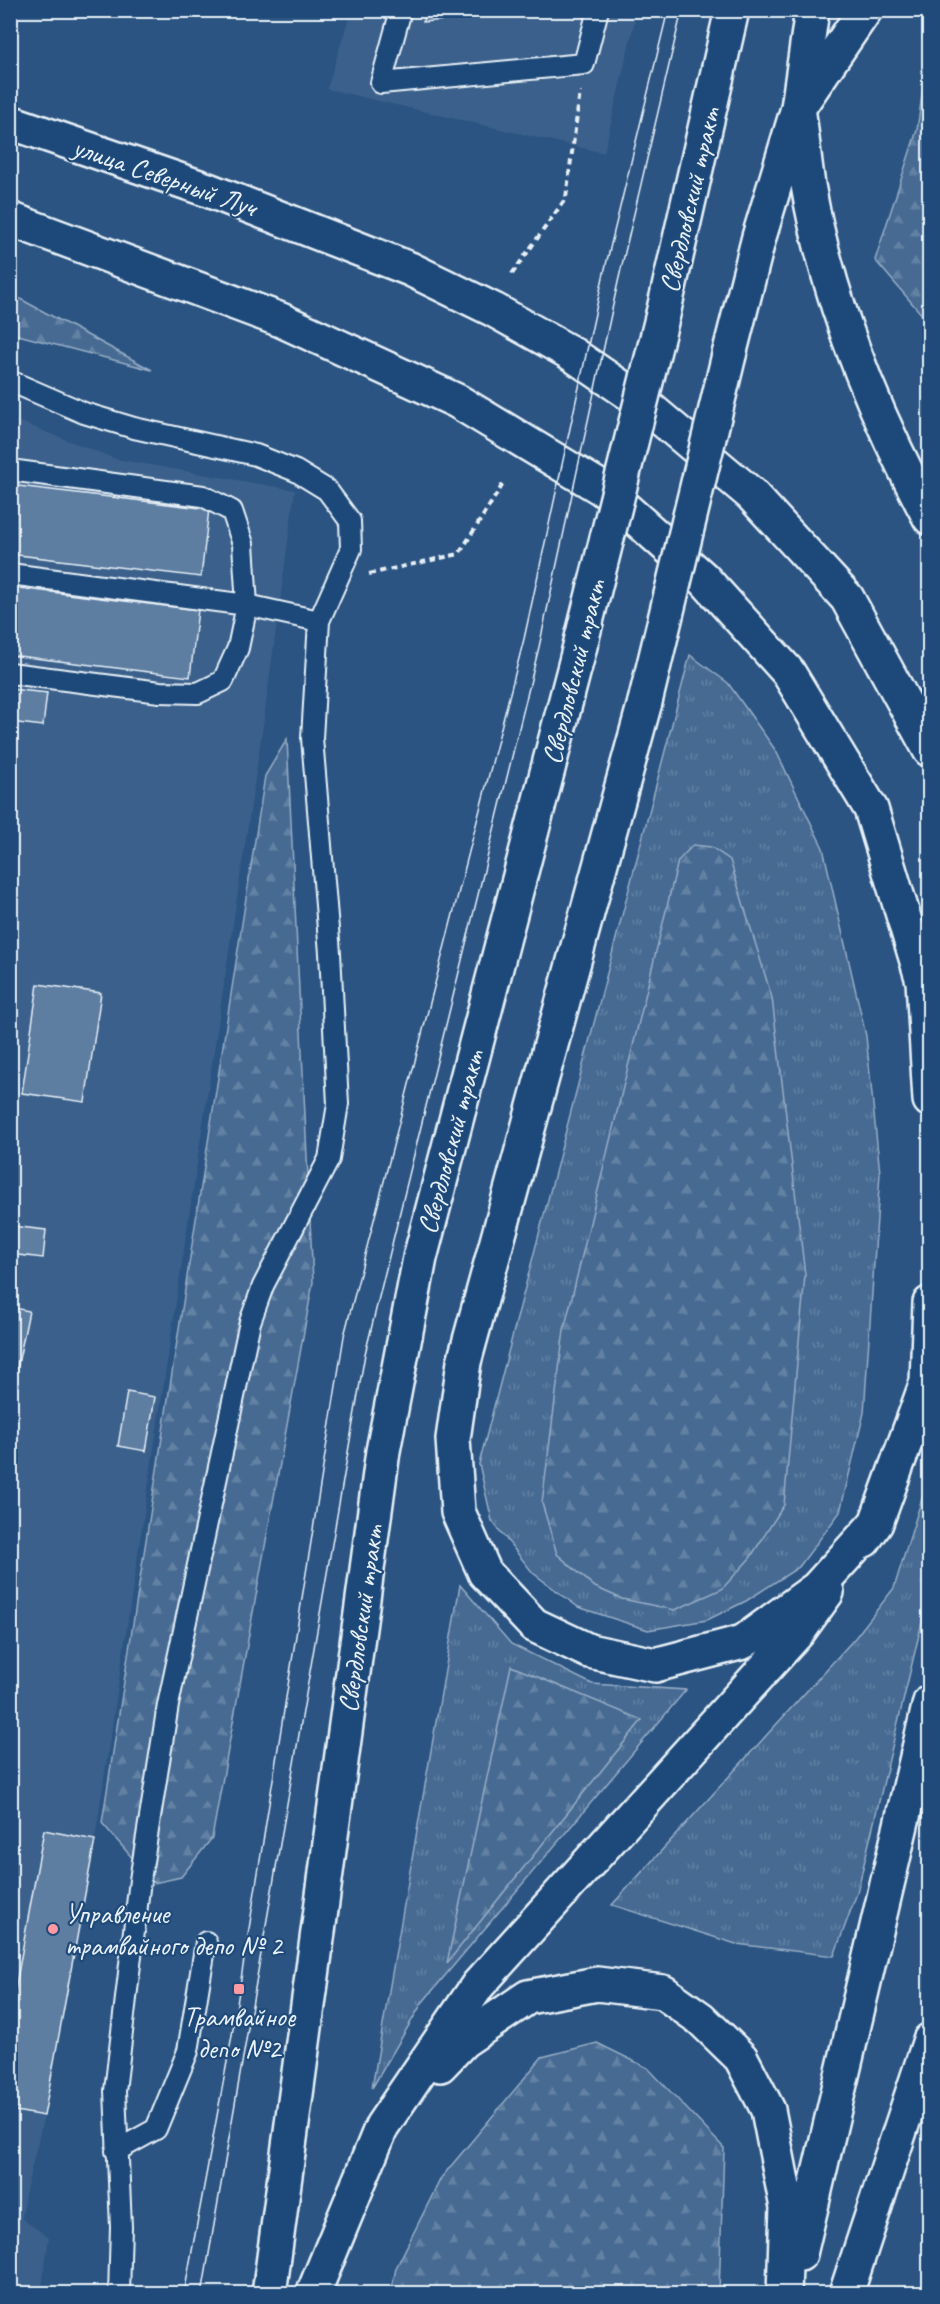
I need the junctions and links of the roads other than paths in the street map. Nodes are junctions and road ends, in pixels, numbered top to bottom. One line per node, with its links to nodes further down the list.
1 (401, 10): 2 (lane)
2 (598, 10)
3 (732, 10): 26 (main road, Свердловский тракт, bridge)
4 (812, 10): 6 (main road)
5 (865, 10): 6 (main road)
6 (798, 108): 11 (main road); 19 (main road, bridge)
7 (10, 122): 16 (main road, улица Северный Луч)
8 (10, 219): 17 (main road)
9 (10, 381): 14 (lane)
10 (10, 470): 13 (lane)
11 (930, 518)
12 (10, 574): 13 (lane)
13 (247, 605): 14 (lane); 15 (lane)
14 (319, 621): 24 (lane)
15 (10, 673)
16 (930, 750)
17 (930, 1100)
18 (930, 1303): 19 (main road)
19 (876, 1523): 23 (main road)
20 (930, 1702): 29 (main road)
21 (206, 1942): 24 (lane)
22 (930, 2040): 30 (main road)
23 (382, 2126): 27 (main road); 28 (main road)
24 (116, 2151): 25 (lane)
25 (119, 2294)
26 (268, 2294)
27 (313, 2294)
28 (784, 2294)
29 (791, 2294)
30 (846, 2294)

